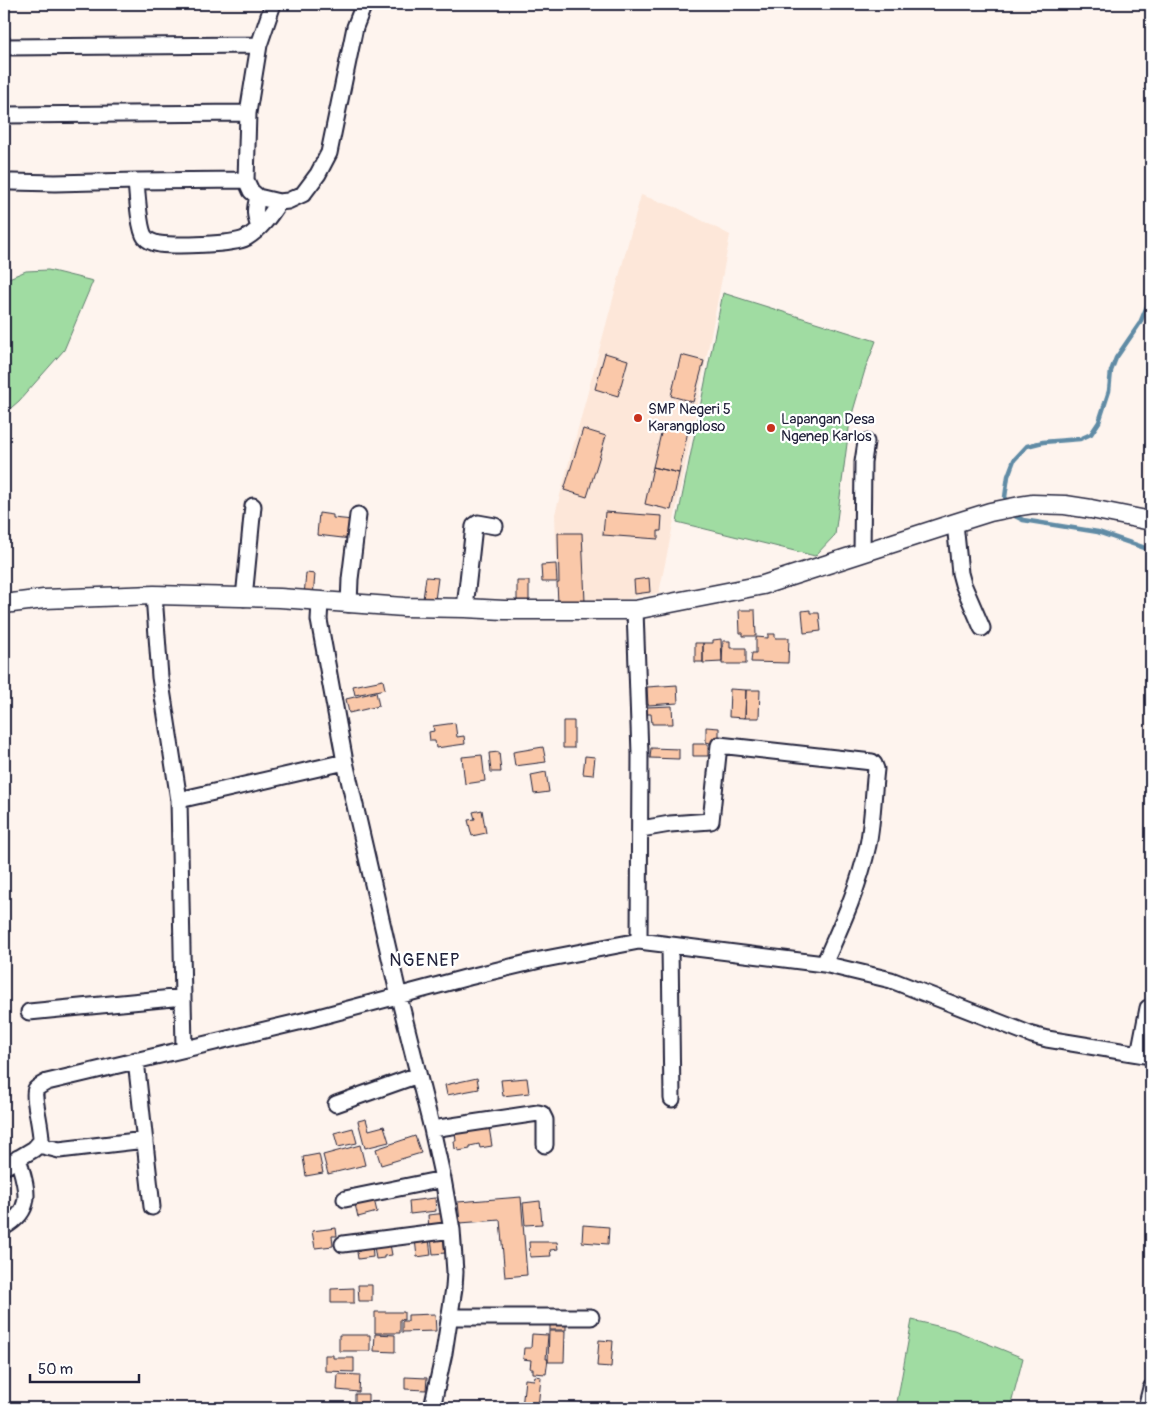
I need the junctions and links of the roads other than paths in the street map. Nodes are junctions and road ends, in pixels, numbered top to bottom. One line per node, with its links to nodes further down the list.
1 (273, 4): 3 (street)
2 (364, 4): 11 (street)
3 (260, 45): 4 (street); 5 (street)
4 (4, 47)
5 (248, 113): 6 (street); 8 (street)
6 (4, 115)
7 (4, 180): 9 (street)
8 (246, 180): 9 (street); 10 (street)
9 (136, 181): 12 (street)
10 (258, 197): 11 (street); 12 (street)
11 (280, 202): 12 (street)
12 (259, 228)
13 (866, 442): 19 (street)
14 (253, 506): 21 (street)
15 (358, 514): 24 (street)
16 (1151, 521): 17 (street)
17 (955, 522): 19 (street); 27 (street)
18 (495, 526): 25 (street)
19 (862, 553): 26 (street)
20 (154, 595): 21 (street); 23 (street); 29 (street)
21 (244, 598): 22 (street)
22 (320, 602): 24 (street); 28 (street)
23 (4, 604)
24 (349, 604): 25 (street)
25 (465, 608): 26 (street)
26 (635, 610): 30 (street)
27 (982, 628)
28 (345, 762): 29 (street); 35 (street)
29 (179, 800): 34 (street)
30 (641, 829): 31 (street); 33 (street)
31 (639, 942): 32 (street); 35 (street)
32 (670, 946): 33 (street); 42 (street)
33 (824, 964): 39 (street)
34 (183, 997): 37 (street); 38 (street)
35 (399, 997): 38 (street); 41 (street)
36 (1148, 1008): 39 (street)
37 (29, 1012)
38 (184, 1048): 40 (street)
39 (1145, 1055)
40 (136, 1060): 45 (street); 46 (street)
41 (418, 1075): 43 (street); 44 (street)
42 (672, 1099)
43 (336, 1104)
44 (432, 1129): 47 (street); 50 (street)
45 (145, 1140): 46 (street); 52 (street)
46 (39, 1145): 48 (street)
47 (545, 1145)
48 (18, 1158): 49 (street); 53 (street)
49 (4, 1167)
50 (443, 1179): 51 (street); 54 (street)
51 (344, 1199)
52 (152, 1207)
53 (4, 1227)
54 (452, 1230): 55 (street); 56 (street)
55 (342, 1244)
56 (449, 1317): 57 (street); 59 (street)
57 (591, 1317)
58 (1151, 1388): 60 (street)
59 (432, 1408)
60 (1146, 1408)

